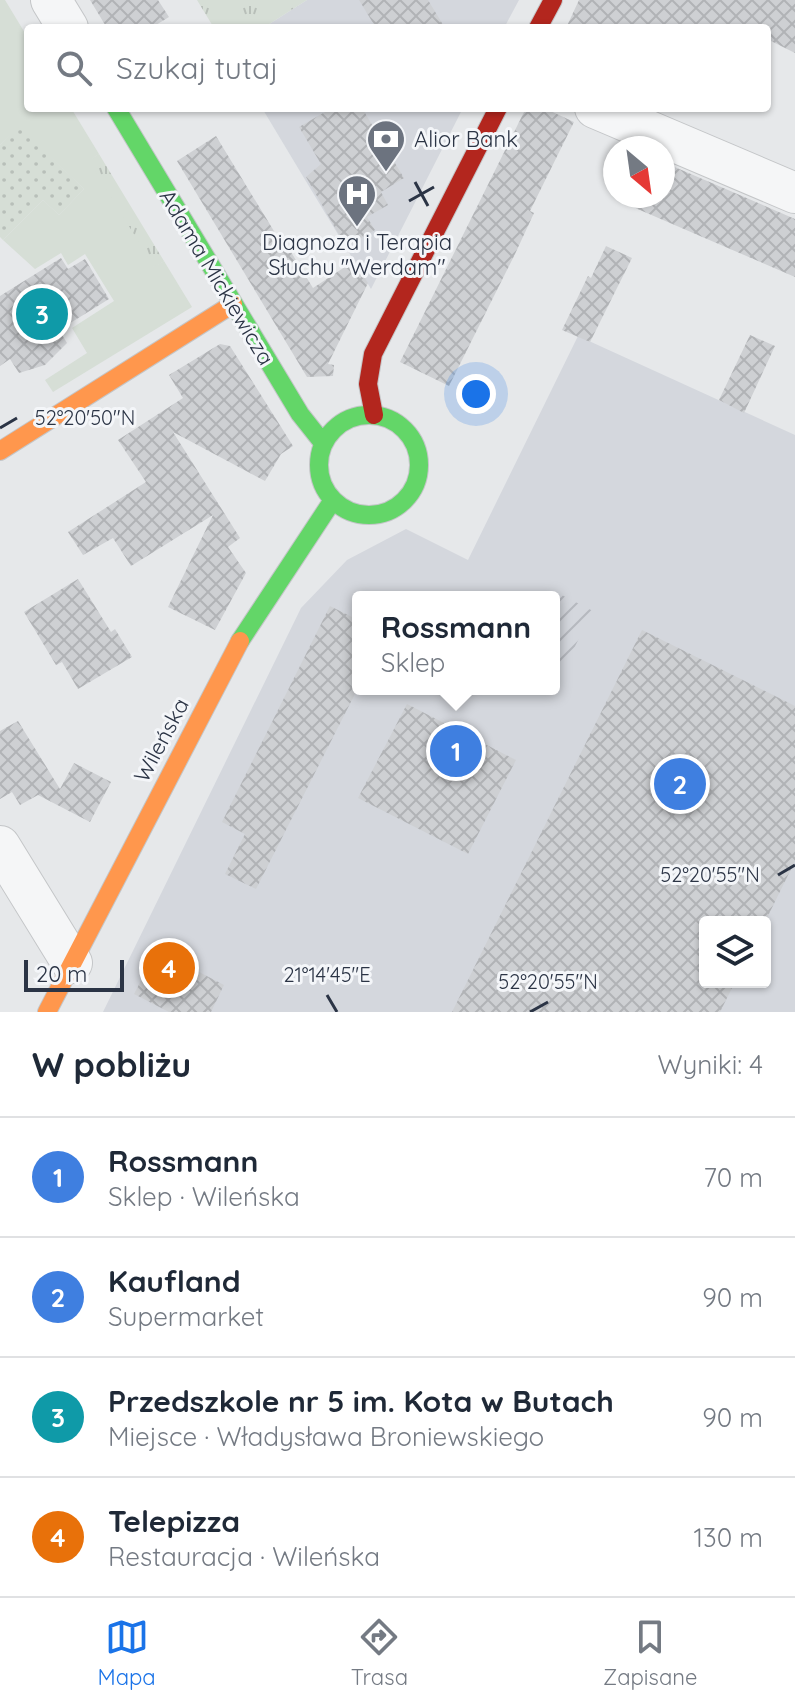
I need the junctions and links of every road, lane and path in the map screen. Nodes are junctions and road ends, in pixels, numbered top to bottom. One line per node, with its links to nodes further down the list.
1 (51, 0): 3 (street)
2 (553, 0): 4 (street)
3 (66, 24)
4 (540, 24)
5 (118, 112): 9 (street, Adama Mickiewicza)
6 (496, 112): 10 (street)
7 (604, 112): 8 (street)
8 (795, 193)
9 (233, 304): 11 (street, Adama Mickiewicza); 12 (street)
10 (374, 415): 11 (street); 13 (street)
11 (323, 443): 13 (street)
12 (0, 451)
13 (333, 500): 15 (street, Wileńska)
14 (0, 846): 15 (street)
15 (72, 963): 16 (street, Wileńska)
16 (47, 1012)

